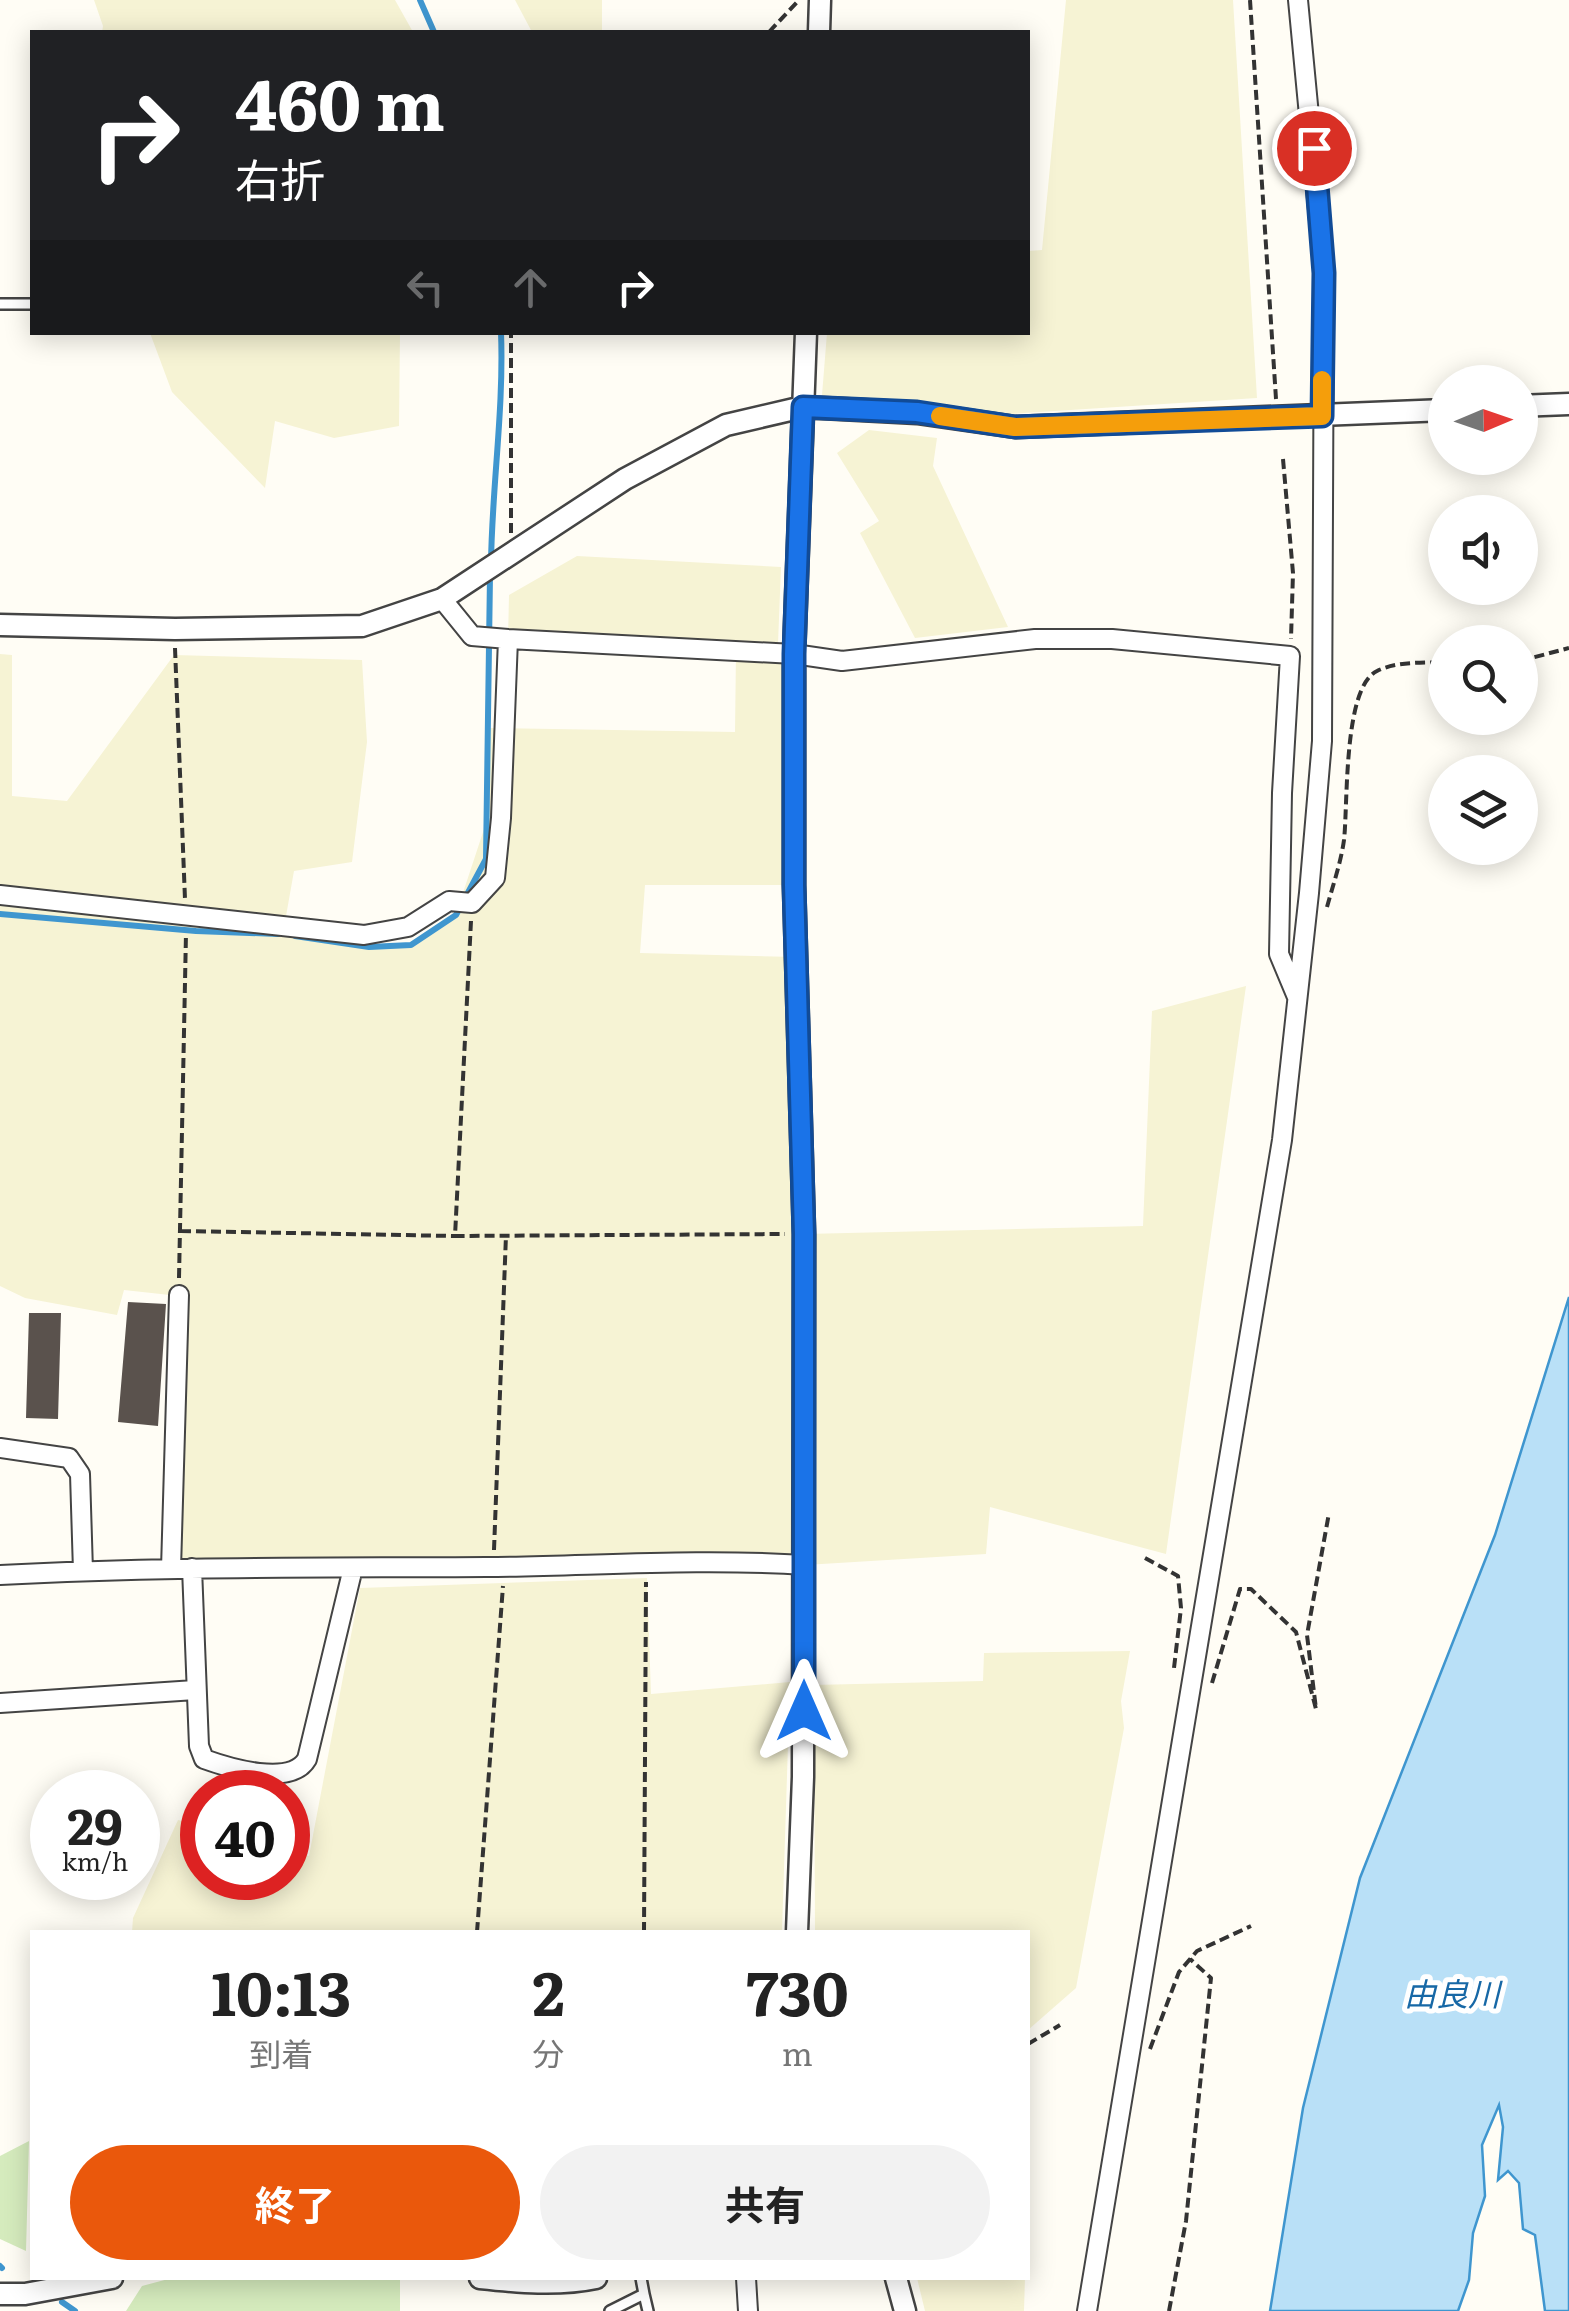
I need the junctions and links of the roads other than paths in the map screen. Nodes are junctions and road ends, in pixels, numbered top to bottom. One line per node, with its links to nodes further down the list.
1 (820, 0): 3 (street)
2 (1298, 0): 11 (street)
3 (819, 30)
4 (0, 304): 5 (lane)
5 (30, 304)
6 (806, 335): 9 (street)
7 (1569, 404): 8 (street)
8 (1538, 405)
9 (803, 407): 11 (street); 12 (street); 15 (street)
10 (1428, 411): 11 (street)
11 (1326, 416): 17 (street)
12 (442, 599): 13 (street); 14 (street)
13 (0, 625)
14 (508, 639): 15 (street); 16 (street)
15 (794, 654): 17 (street); 20 (street)
16 (0, 895)
17 (1298, 997): 41 (street)
18 (179, 1295): 23 (street)
19 (0, 1448): 24 (street)
20 (805, 1565): 22 (street); 28 (street)
21 (192, 1568): 22 (street); 23 (street); 26 (street)
22 (353, 1568): 26 (street)
23 (171, 1569): 24 (street)
24 (83, 1570): 25 (street)
25 (0, 1576)
26 (195, 1690): 27 (street)
27 (0, 1703)
28 (797, 1930)
29 (101, 2280): 35 (street)
30 (502, 2280): 31 (street)
31 (586, 2280)
32 (641, 2280): 36 (lane)
33 (746, 2280): 39 (street)
34 (897, 2280): 40 (street)
35 (0, 2294)
36 (644, 2294): 37 (lane); 38 (lane)
37 (610, 2311)
38 (648, 2311)
39 (748, 2311)
40 (905, 2311)
41 (1088, 2311)

